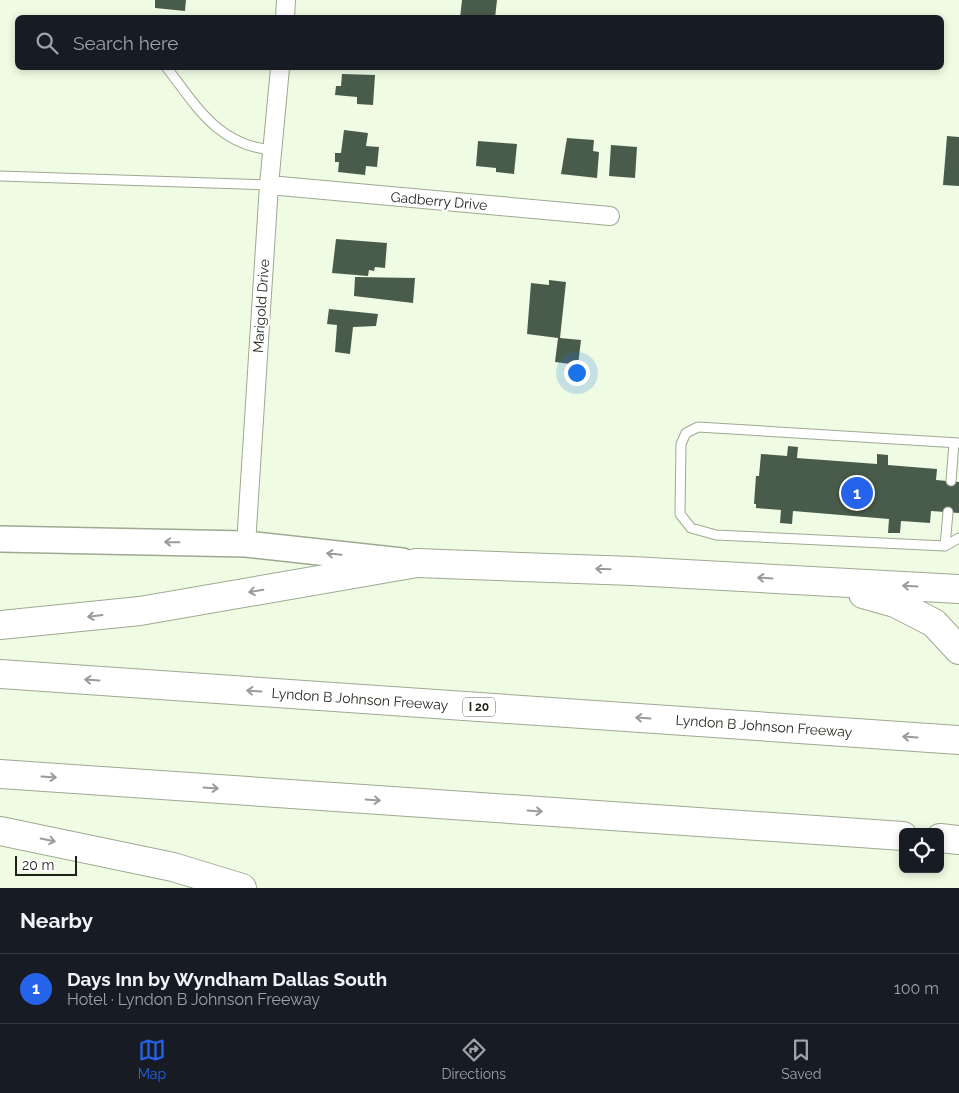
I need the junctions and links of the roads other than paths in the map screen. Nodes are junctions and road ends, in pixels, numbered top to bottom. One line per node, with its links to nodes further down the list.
1 (286, 0): 2 (street)
2 (285, 15)
3 (169, 70): 5 (lane)
4 (280, 70): 5 (street, Marigold Drive)
5 (272, 150): 7 (street, Marigold Drive)
6 (0, 176): 7 (lane)
7 (269, 185): 8 (street, Gadberry Drive); 14 (street, Marigold Drive)
8 (610, 216)
9 (956, 443): 10 (lane); 15 (lane)
10 (951, 481)
11 (948, 512): 15 (lane)
12 (0, 538): 14 (main road, one-way to 12)
13 (959, 538): 15 (lane)
14 (246, 544): 16 (main road, one-way to 14)
15 (946, 546)
16 (417, 563): 17 (main road, one-way to 16); 19 (main road, one-way to 19)
17 (814, 581): 18 (main road, one-way to 17); 20 (main road)
18 (959, 589)
19 (0, 625)
20 (959, 650)
21 (0, 674): 22 (main road, Lyndon B Johnson Freeway / I 20, one-way to 21)
22 (959, 740)
23 (0, 774): 25 (main road, one-way to 25)
24 (0, 832): 28 (main road, one-way to 28)
25 (899, 836)
26 (944, 838): 27 (main road)
27 (959, 840)
28 (242, 888)

